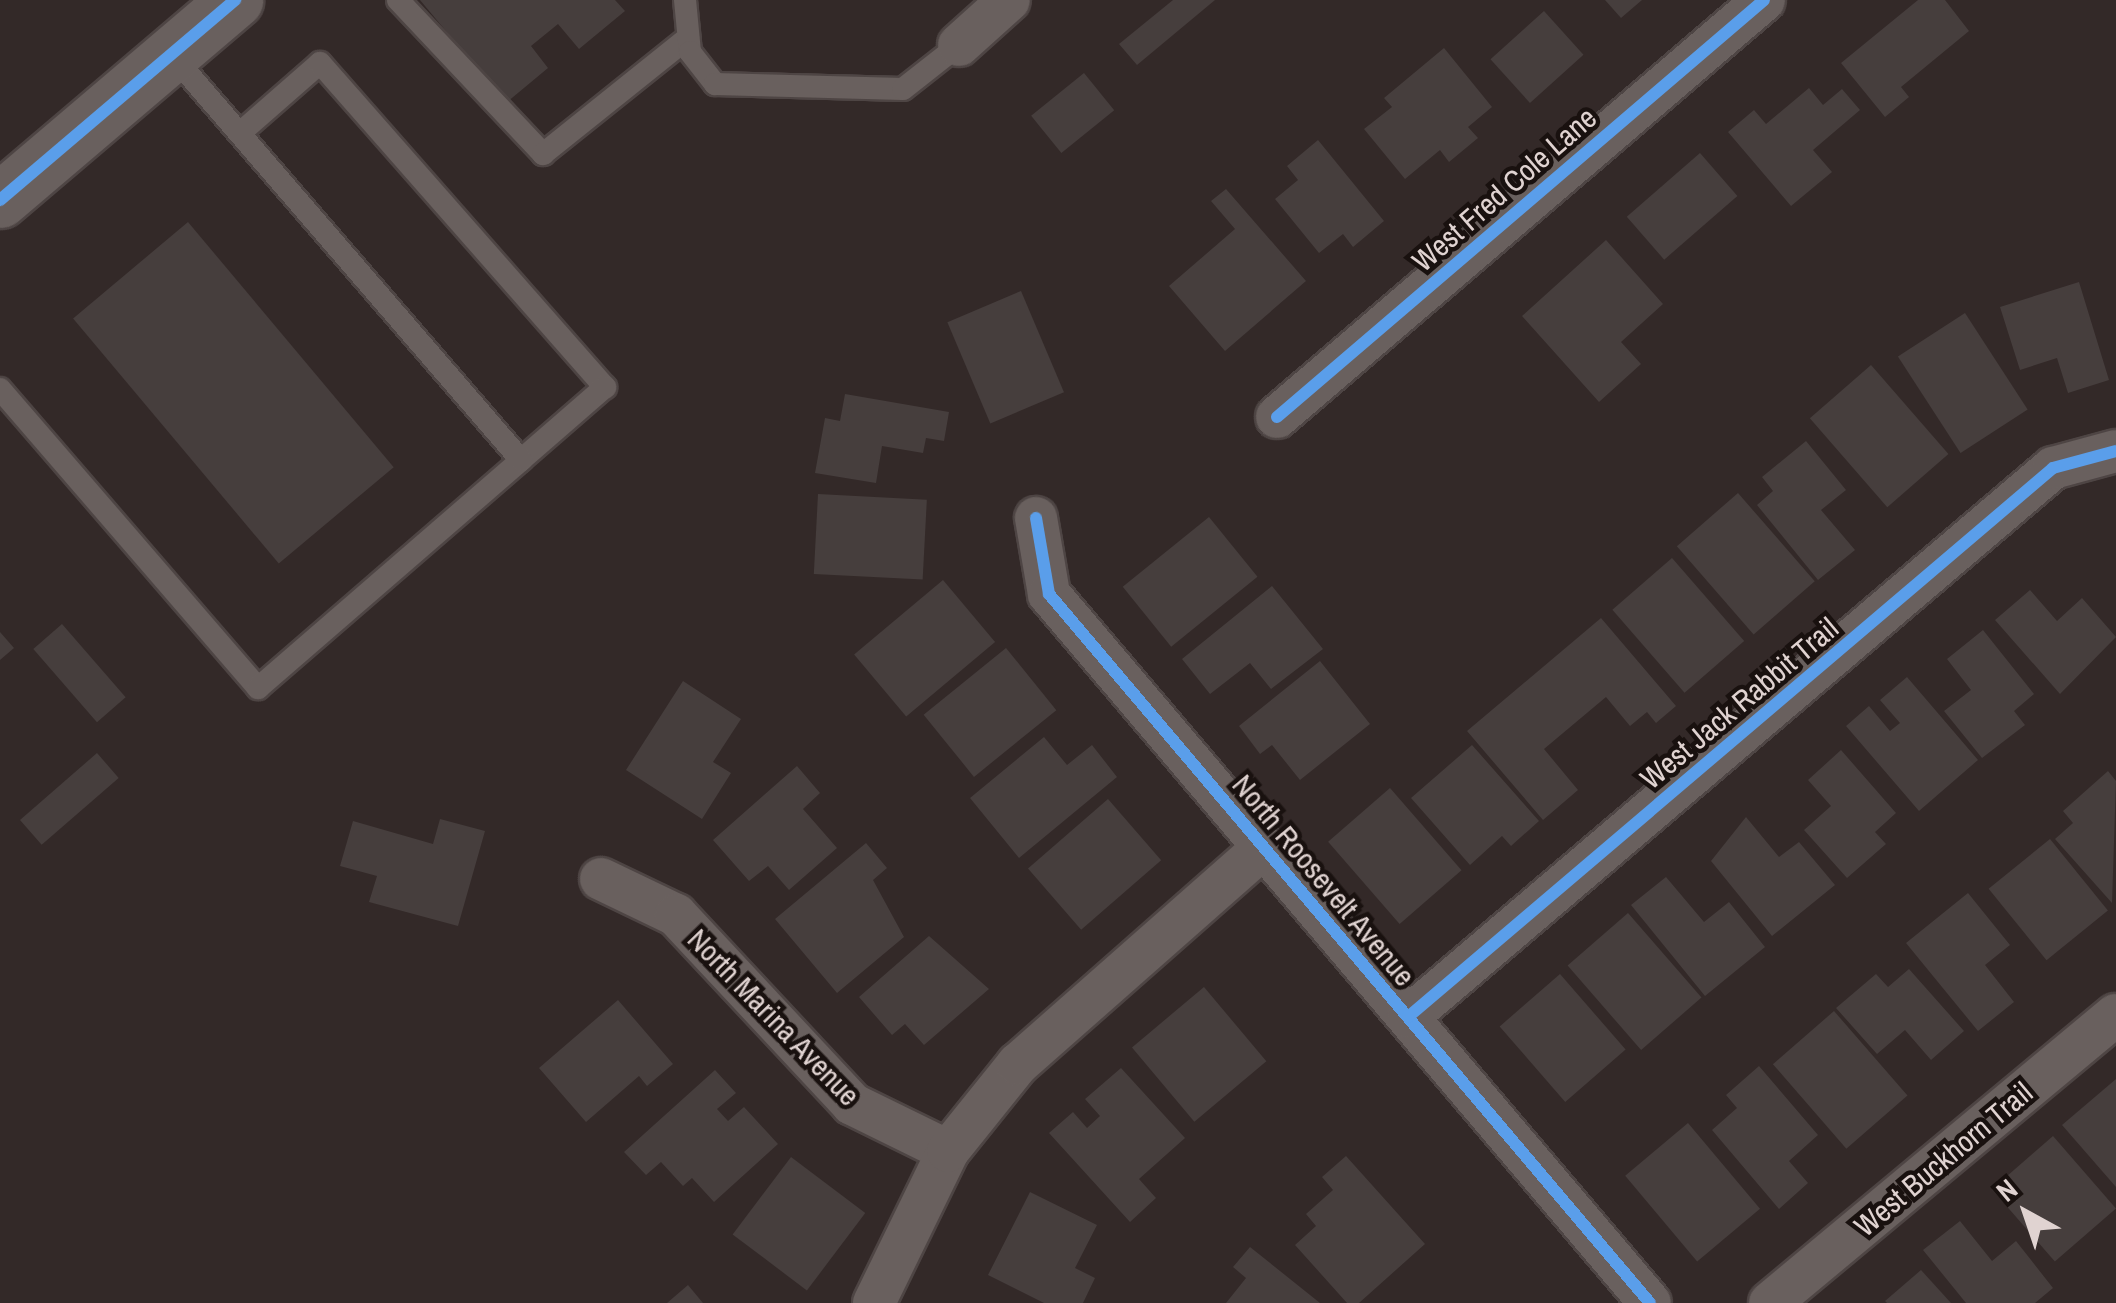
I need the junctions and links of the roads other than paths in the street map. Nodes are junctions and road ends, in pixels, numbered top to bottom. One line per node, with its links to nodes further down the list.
1 (234, 0): 8 (street)
2 (398, 0): 6 (lane)
3 (684, 0): 6 (lane)
4 (1010, 0): 7 (street)
5 (1764, 0): 12 (street, West Fred Cole Lane)
6 (688, 38): 7 (lane)
7 (959, 45)
8 (171, 54): 9 (lane); 10 (street)
9 (240, 133): 14 (lane); 14 (lane)
10 (0, 200)
11 (0, 388): 14 (lane)
12 (1276, 417)
13 (2116, 451): 19 (street, West Jack Rabbit Trail)
14 (522, 460)
15 (1036, 518): 16 (street, North Roosevelt Avenue)
16 (1264, 847): 19 (street, North Roosevelt Avenue); 20 (street)
17 (601, 879): 20 (street, North Marina Avenue)
18 (2116, 1014): 23 (street, West Buckhorn Trail)
19 (1408, 1017): 22 (street, North Roosevelt Avenue)
20 (948, 1151): 21 (street)
21 (874, 1303)
22 (1650, 1303)
23 (1770, 1303)

